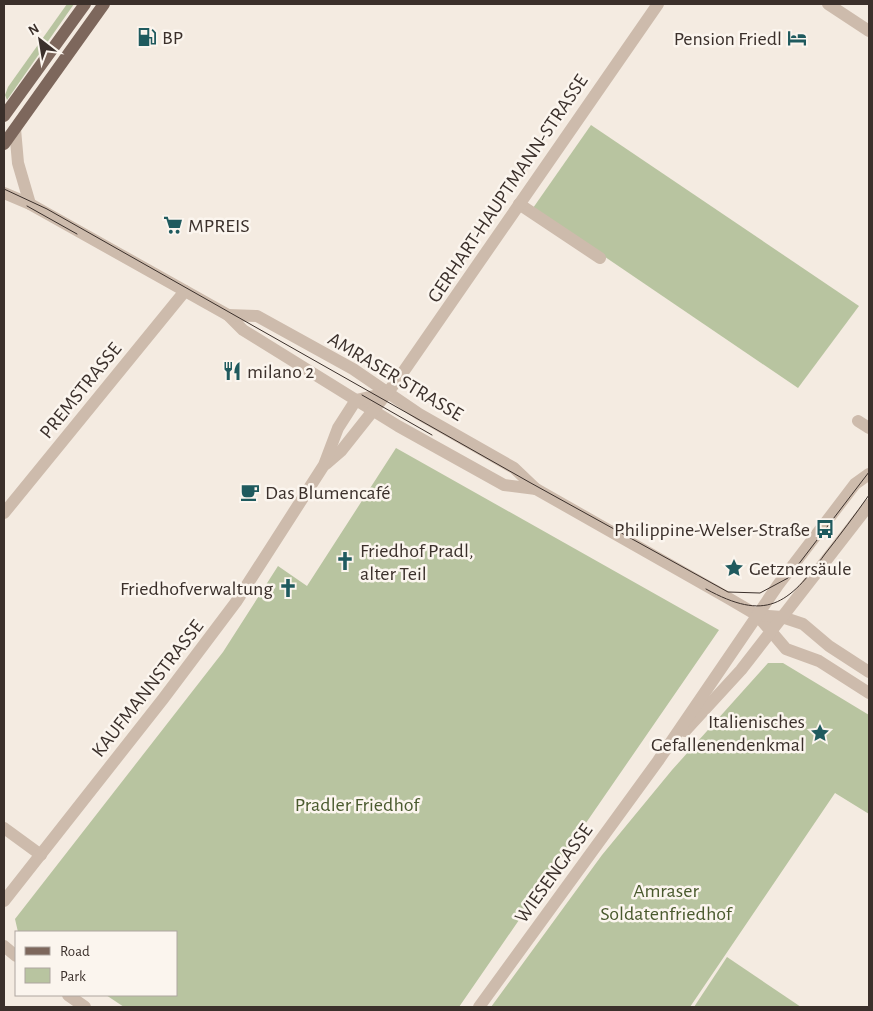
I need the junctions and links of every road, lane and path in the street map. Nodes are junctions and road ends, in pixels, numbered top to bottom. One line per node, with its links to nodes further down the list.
1 (85, 4): 6 (main road)
2 (104, 4): 7 (main road)
3 (658, 4): 11 (street, GERHART-HAUPTMANN-STRASSE)
4 (828, 4): 5 (street)
5 (869, 31)
6 (4, 116)
7 (15, 128): 8 (main road); 10 (street)
8 (4, 144)
9 (4, 193): 10 (street, AMRASER STRASSE)
10 (30, 204): 13 (street, AMRASER STRASSE)
11 (519, 204): 12 (street); 15 (street, GERHART-HAUPTMANN-STRASSE)
12 (600, 258)
13 (186, 291): 14 (street, AMRASER STRASSE); 24 (street, PREMSTRASSE)
14 (228, 315): 15 (street, AMRASER STRASSE); 16 (street, AMRASER STRASSE)
15 (387, 393): 16 (street); 17 (street, GERHART-HAUPTMANN-STRASSE); 22 (street, AMRASER STRASSE)
16 (356, 400): 17 (street, AMRASER STRASSE); 20 (street, KAUFMANNSTRASSE)
17 (374, 411): 20 (street, KAUFMANNSTRASSE); 22 (street, AMRASER STRASSE)
18 (858, 421): 19 (street)
19 (869, 428)
20 (324, 465): 32 (street, KAUFMANNSTRASSE)
21 (869, 474): 25 (street)
22 (536, 489): 25 (street, AMRASER STRASSE)
23 (869, 505): 26 (street)
24 (4, 513)
25 (757, 615): 26 (street, AMRASER STRASSE); 27 (street, AMRASER STRASSE); 30 (street, WIESENGASSE)
26 (782, 617): 27 (street); 28 (street, AMRASER STRASSE)
27 (770, 631): 29 (street, AMRASER STRASSE); 30 (street, WIESENGASSE)
28 (869, 672)
29 (869, 693)
30 (658, 761): 38 (street, WIESENGASSE)
31 (4, 828): 32 (street)
32 (41, 855): 33 (street, KAUFMANNSTRASSE)
33 (4, 901)
34 (4, 946): 35 (street)
35 (15, 955)
36 (70, 996): 37 (street)
37 (86, 1007)
38 (479, 1007)

